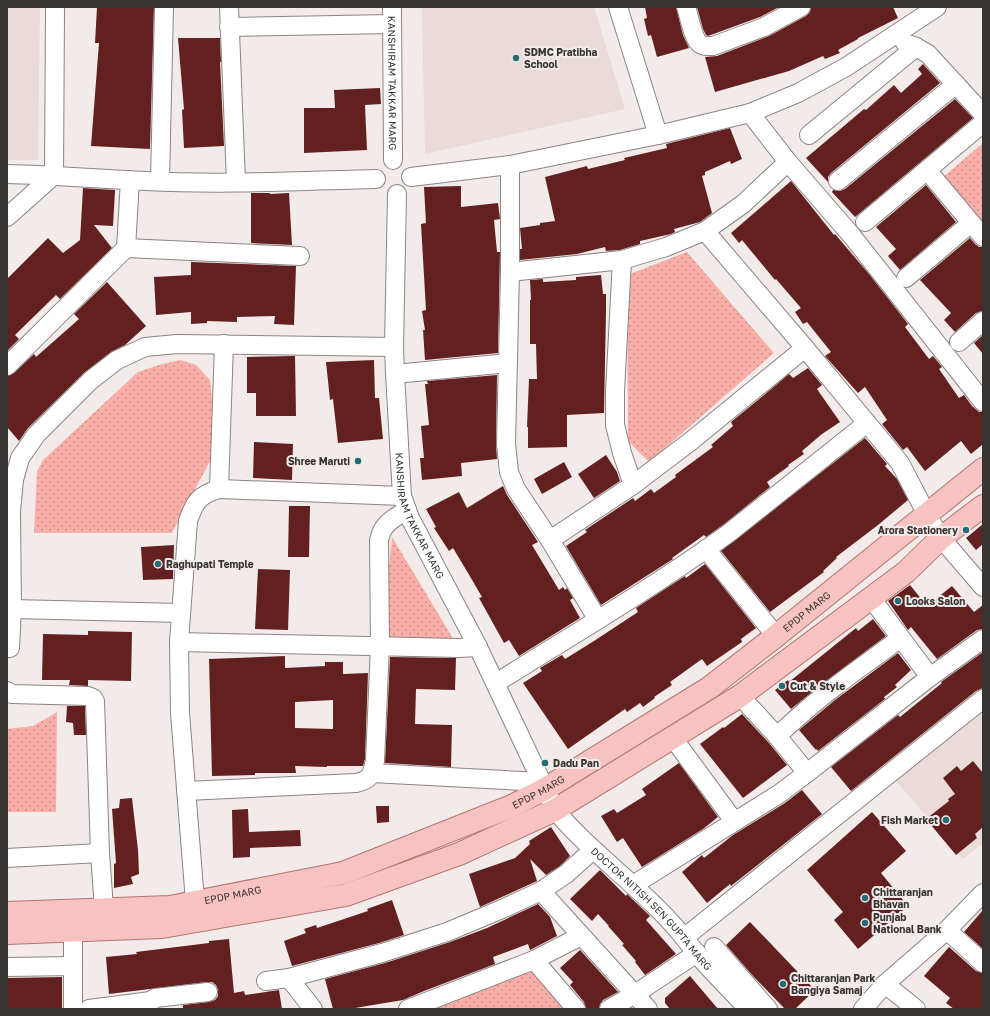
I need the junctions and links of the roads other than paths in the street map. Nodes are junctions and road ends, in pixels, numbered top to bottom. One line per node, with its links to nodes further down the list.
1 (55, 7): 23 (street)
2 (164, 7): 27 (street)
3 (229, 7): 9 (street)
4 (618, 7): 16 (street)
5 (686, 7): 6 (street)
6 (801, 7)
7 (937, 7): 10 (street)
8 (391, 16): 9 (street); 18 (street, KANSHIRAM TAKKAR MARG)
9 (229, 27): 29 (street)
10 (889, 37): 11 (street); 13 (street)
11 (916, 47): 12 (street); 17 (street)
12 (956, 84): 14 (street); 28 (street)
13 (750, 113): 16 (street); 19 (street)
14 (983, 114)
15 (983, 123): 21 (street)
16 (658, 135): 20 (street)
17 (809, 135)
18 (393, 160): 24 (street); 25 (street)
19 (788, 162): 34 (street); 49 (street)
20 (510, 165): 24 (street); 39 (street)
21 (927, 170): 32 (street); 33 (street)
22 (7, 174): 23 (street)
23 (54, 175): 26 (street); 31 (street)
24 (411, 177): 30 (street)
25 (376, 179): 29 (street); 30 (street)
26 (130, 180): 27 (street); 36 (street)
27 (160, 181): 29 (street)
28 (838, 181)
29 (236, 182)
30 (397, 194): 44 (street, KANSHIRAM TAKKAR MARG)
31 (7, 217)
32 (865, 222)
33 (971, 223): 35 (street); 40 (street)
34 (705, 231): 38 (street); 45 (street)
35 (983, 237)
36 (126, 248): 37 (street); 47 (street)
37 (300, 256)
38 (622, 260): 39 (street); 52 (street)
39 (510, 272): 46 (street)
40 (906, 278)
41 (983, 321): 42 (street)
42 (959, 342)
43 (224, 344): 44 (street); 53 (street); 62 (street)
44 (394, 347): 48 (street, KANSHIRAM TAKKAR MARG)
45 (805, 348): 50 (street); 52 (street)
46 (508, 363): 48 (street); 58 (street)
47 (7, 366)
48 (395, 374): 54 (street, KANSHIRAM TAKKAR MARG)
49 (983, 402)
50 (867, 423): 56 (street); 59 (street)
51 (983, 470): 56 (main road, EPDP MARG)
52 (633, 485): 58 (street)
53 (219, 489): 54 (street); 63 (street)
54 (404, 503): 69 (street); 70 (street, KANSHIRAM TAKKAR MARG)
55 (983, 506): 57 (main road, EPDP MARG)
56 (927, 515): 57 (street); 65 (main road, EPDP MARG)
57 (941, 538): 60 (street); 61 (main road, EPDP MARG)
58 (550, 540): 64 (street)
59 (706, 549): 64 (street); 65 (street)
60 (983, 587)
61 (871, 598): 66 (street); 75 (main road, EPDP MARG)
62 (12, 609): 63 (street); 71 (street)
63 (181, 613): 68 (street)
64 (598, 620): 73 (street)
65 (776, 636): 81 (main road, EPDP MARG)
66 (900, 638): 72 (street); 77 (street)
67 (983, 639): 72 (street)
68 (179, 642): 69 (street); 82 (street)
69 (380, 645): 70 (street); 79 (street)
70 (478, 647): 73 (street, KANSHIRAM TAKKAR MARG)
71 (7, 648)
72 (930, 677): 80 (street)
73 (496, 683): 81 (street, KANSHIRAM TAKKAR MARG)
74 (7, 691): 86 (street)
75 (740, 696): 77 (street); 78 (main road, EPDP MARG)
76 (983, 699): 98 (street)
77 (777, 736): 80 (street)
78 (673, 738): 83 (main road, EPDP MARG); 84 (street)
79 (372, 773): 81 (street); 82 (street)
80 (807, 773): 84 (street)
81 (543, 785): 83 (street, KANSHIRAM TAKKAR MARG); 92 (main road, EPDP MARG)
82 (186, 791): 92 (street)
83 (555, 810): 85 (street, DOCTOR NITISH SEN GUPTA MARG); 92 (main road, EPDP MARG)
84 (734, 821): 88 (street)
85 (593, 850): 88 (street, DOCTOR NITISH SEN GUPTA MARG); 89 (street)
86 (100, 853): 87 (street); 91 (street)
87 (7, 858)
88 (633, 885): 98 (street, DOCTOR NITISH SEN GUPTA MARG)
89 (541, 891): 97 (street); 105 (street)
90 (983, 893): 95 (street)
91 (104, 910): 92 (main road, EPDP MARG); 94 (main road, EPDP MARG)
92 (195, 911): 94 (main road, EPDP MARG)
93 (7, 913): 94 (main road, EPDP MARG)
94 (73, 920): 96 (main road, EPDP MARG); 103 (street)
95 (947, 930): 102 (street); 107 (street)
96 (7, 933)
97 (581, 936): 101 (street); 110 (street)
98 (685, 937): 100 (street, DOCTOR NITISH SEN GUPTA MARG)
99 (714, 947): 108 (street)
100 (697, 953): 108 (street, DOCTOR NITISH SEN GUPTA MARG); 110 (street)
101 (534, 960): 115 (street); 116 (street)
102 (983, 962)
103 (73, 966): 104 (street); 112 (street)
104 (7, 967)
105 (289, 978): 106 (street); 114 (street)
106 (266, 981)
107 (885, 984): 121 (street); 122 (street)
108 (738, 987): 119 (street, DOCTOR NITISH SEN GUPTA MARG); 120 (street)
109 (208, 992): 111 (street)
110 (635, 994): 117 (street); 118 (street)
111 (149, 1005): 113 (street)
112 (73, 1009)
113 (89, 1009)
114 (313, 1009)
115 (408, 1009)
116 (576, 1009)
117 (609, 1009)
118 (648, 1009)
119 (748, 1009)
120 (768, 1009)
121 (863, 1009)
122 (916, 1009)

